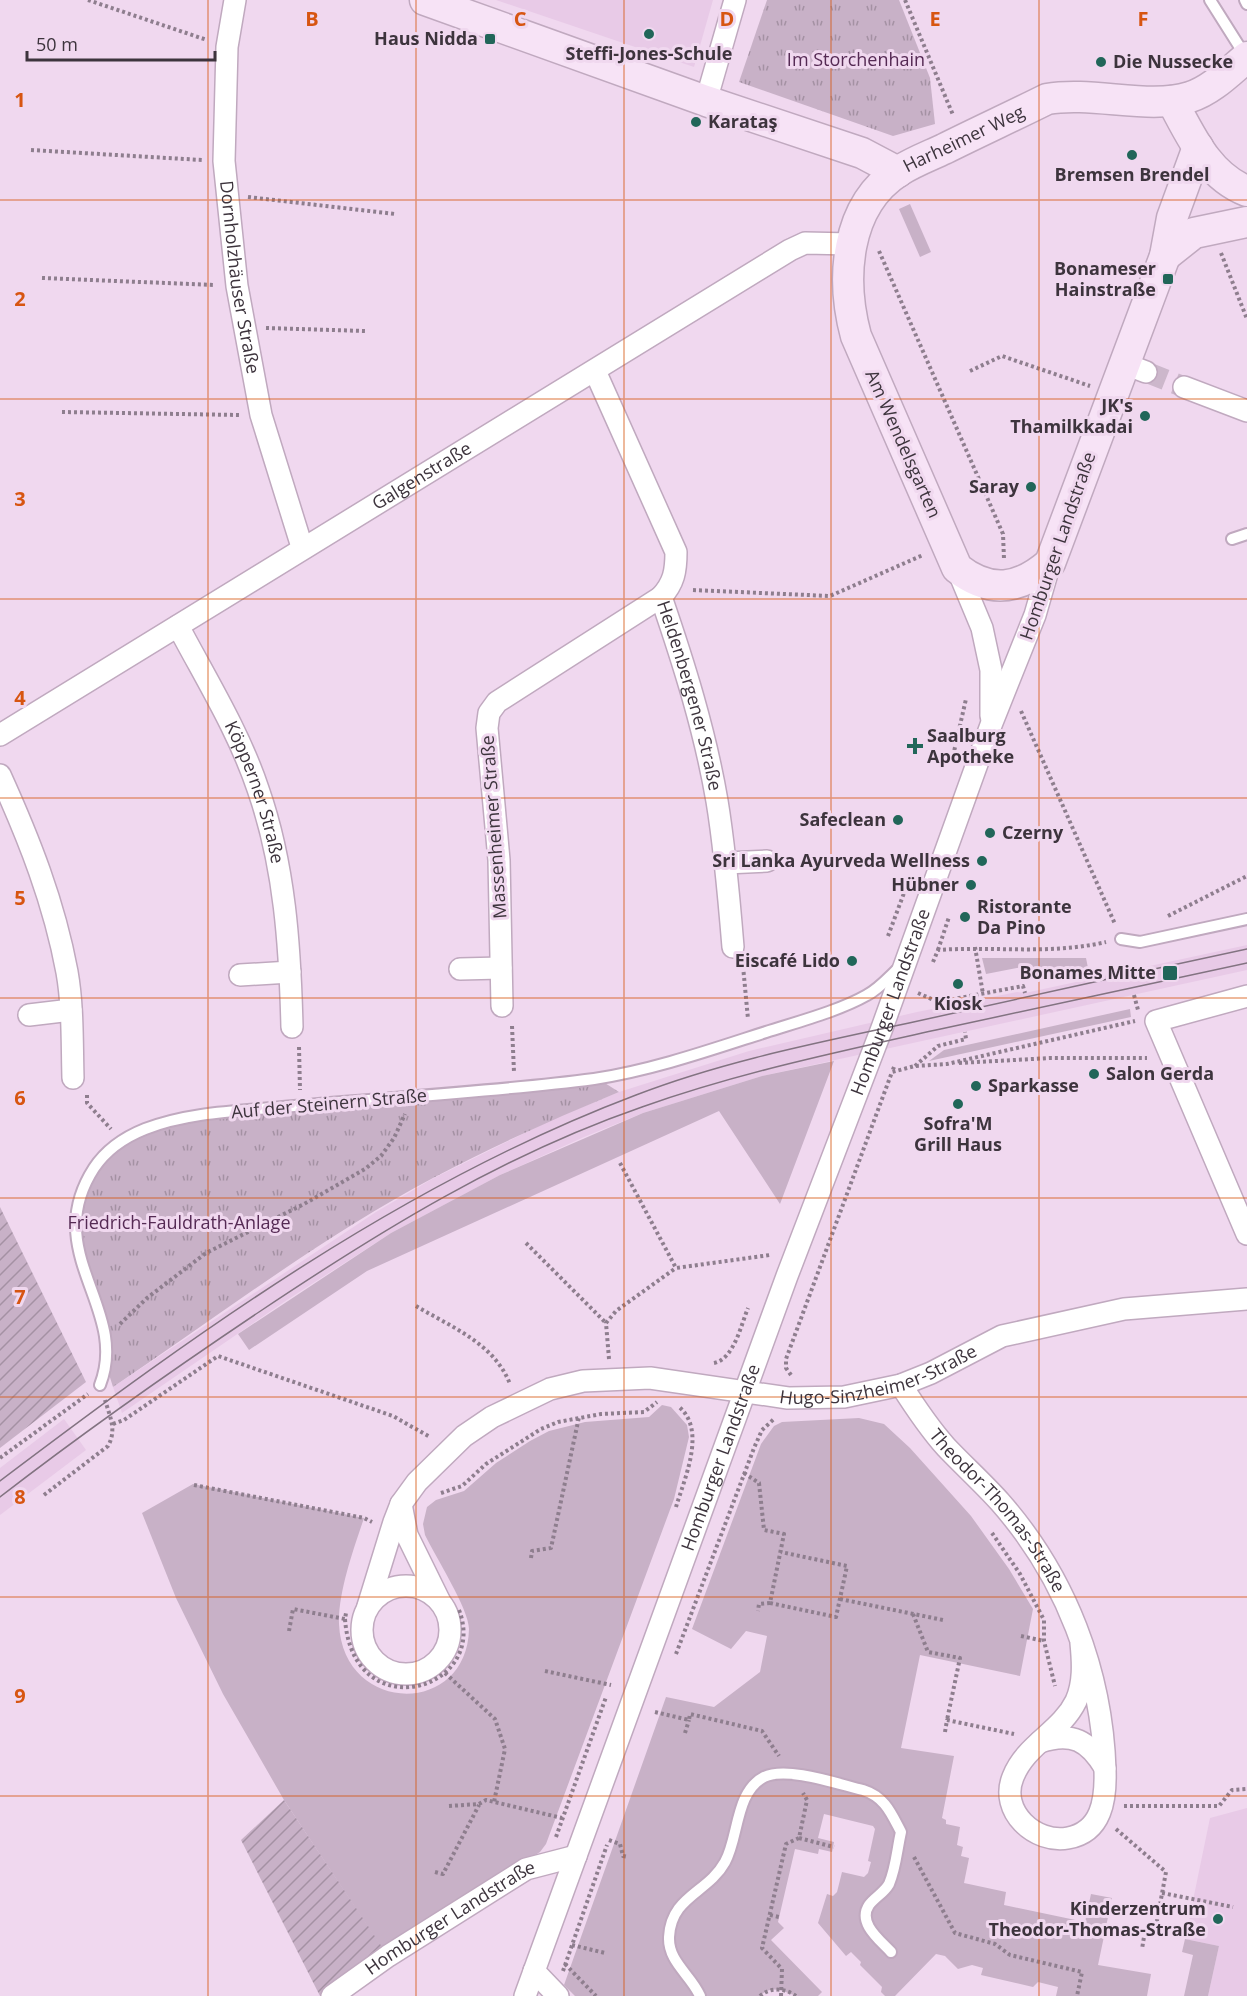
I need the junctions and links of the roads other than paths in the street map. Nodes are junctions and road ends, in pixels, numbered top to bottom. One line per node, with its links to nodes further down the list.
1 (235, 0): 19 (street, Dornholzhäuser Straße)
2 (425, 0): 6 (street, Harheimer Weg)
3 (735, 0): 6 (street)
4 (1210, 0): 5 (lane)
5 (1247, 57): 7 (street)
6 (706, 101): 9 (street, Harheimer Weg)
7 (1172, 101): 8 (street); 9 (street, Harheimer Weg)
8 (1198, 147): 10 (street); 13 (street, Homburger Landstraße)
9 (898, 172): 12 (street, Am Wendelsgarten)
10 (1247, 191)
11 (1247, 222): 13 (street)
12 (863, 243): 14 (street, Galgenstraße); 21 (street, Am Wendelsgarten)
13 (1165, 256): 20 (street, Homburger Landstraße)
14 (595, 370): 19 (street, Galgenstraße); 22 (street, Heldenbergener Straße)
15 (1184, 387): 16 (street)
16 (1247, 411)
17 (1247, 534): 18 (lane)
18 (1232, 539)
19 (302, 547): 23 (street, Galgenstraße)
20 (1050, 563): 21 (street); 24 (street, Homburger Landstraße)
21 (957, 568): 24 (street, Am Wendelsgarten)
22 (666, 591): 28 (street, Heldenbergener Straße); 34 (street, Massenheimer Straße)
23 (178, 626): 25 (street, Galgenstraße); 35 (street, Köpperner Straße)
24 (992, 725): 32 (street, Homburger Landstraße)
25 (0, 735)
26 (0, 775): 39 (street)
27 (767, 861): 28 (street)
28 (726, 863): 31 (street, Heldenbergener Straße)
29 (1247, 919): 30 (lane)
30 (1121, 939)
31 (733, 947)
32 (904, 963): 45 (lane, Auf der Steinern Straße); 47 (street, Homburger Landstraße)
33 (460, 969): 34 (street)
34 (501, 969): 38 (street, Massenheimer Straße)
35 (290, 972): 36 (street); 41 (street, Köpperner Straße)
36 (240, 975)
37 (1247, 996): 43 (street)
38 (502, 1006)
39 (71, 1010): 40 (street); 42 (street)
40 (29, 1015)
41 (291, 1027)
42 (73, 1078)
43 (1247, 1234)
44 (1247, 1299): 46 (street, Hugo-Sinzheimer-Straße)
45 (100, 1385)
46 (901, 1385): 47 (street, Hugo-Sinzheimer-Straße); 51 (street, Theodor-Thomas-Straße)
47 (746, 1392): 48 (street, Hugo-Sinzheimer-Straße); 54 (street, Homburger Landstraße)
48 (401, 1504): 49 (street, Hugo-Sinzheimer-Straße); 50 (street, Hugo-Sinzheimer-Straße)
49 (447, 1601): 50 (street); 50 (street, Hugo-Sinzheimer-Straße)
50 (368, 1606)
51 (1081, 1644): 52 (street, Theodor-Thomas-Straße); 53 (street, Theodor-Thomas-Straße)
52 (1037, 1743): 53 (street); 53 (street, Theodor-Thomas-Straße)
53 (1105, 1768)
54 (576, 1856): 56 (street, Homburger Landstraße); 58 (street, Homburger Landstraße)
55 (891, 1952): 60 (lane)
56 (534, 1971): 57 (street); 59 (street, Homburger Landstraße)
57 (556, 1994)
58 (332, 1996)
59 (525, 1996)
60 (700, 1996)

